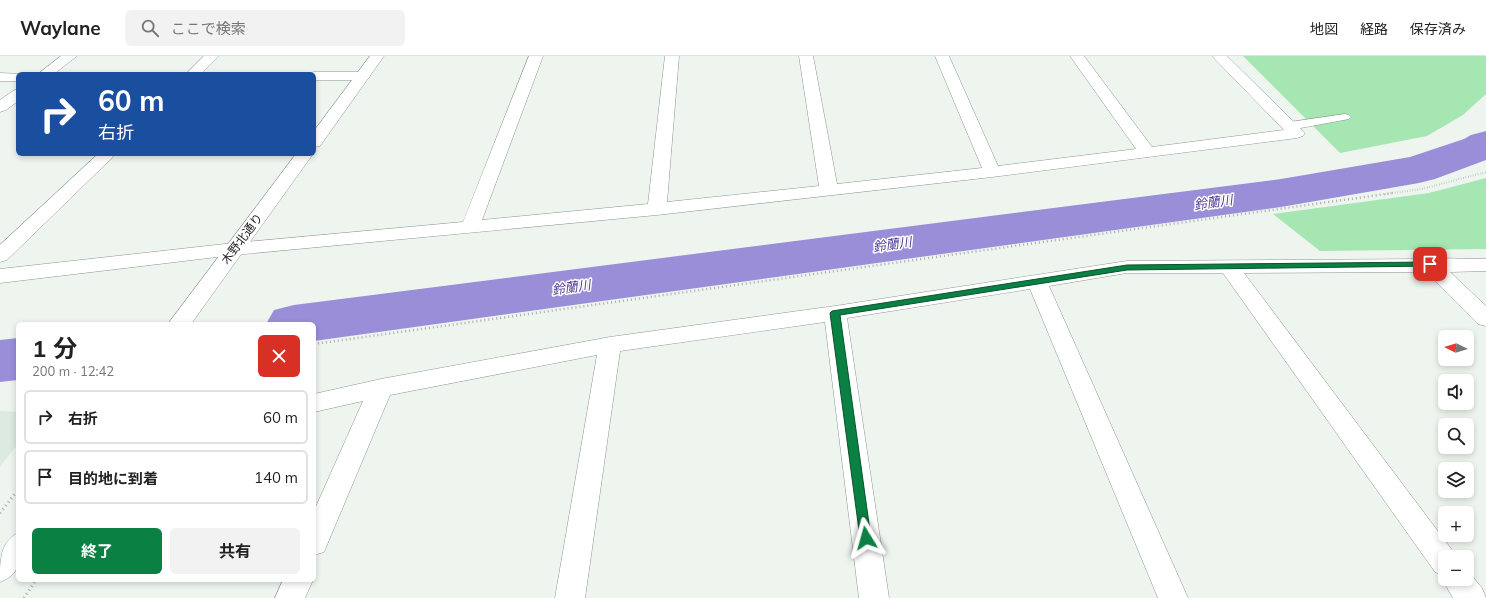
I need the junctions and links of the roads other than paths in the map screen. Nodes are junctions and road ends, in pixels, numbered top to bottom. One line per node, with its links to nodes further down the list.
1 (70, 56): 10 (street)
2 (212, 56): 11 (street)
3 (377, 56): 13 (street)
4 (536, 56): 27 (street)
5 (672, 56): 26 (street)
6 (806, 56): 25 (street)
7 (942, 56): 24 (street)
8 (1077, 56): 21 (street)
9 (1219, 56): 19 (street)
10 (48, 72)
11 (195, 72)
12 (316, 76): 13 (street)
13 (363, 76): 20 (street)
14 (0, 77): 15 (street)
15 (16, 77)
16 (16, 95): 17 (street)
17 (0, 107)
18 (1345, 117): 19 (lane)
19 (1290, 126): 21 (street)
20 (316, 139)
21 (1146, 152): 24 (street)
22 (106, 156): 29 (street)
23 (304, 156): 28 (street, 木野北通り)
24 (992, 172): 25 (street)
25 (829, 190): 26 (street)
26 (657, 209): 27 (street)
27 (470, 227): 28 (street)
28 (234, 249): 33 (street); 37 (street, 木野北通り)
29 (0, 256)
30 (1430, 264): 31 (street); 32 (street); 36 (street)
31 (1486, 265)
32 (1228, 266): 34 (street); 43 (street)
33 (0, 276)
34 (1037, 281): 35 (street); 50 (street)
35 (835, 313): 38 (street); 49 (street)
36 (1486, 319)
37 (180, 322)
38 (610, 345): 39 (street); 48 (street)
39 (381, 388): 40 (street); 41 (street)
40 (316, 403)
41 (316, 537)
42 (16, 548): 44 (street)
43 (1438, 552)
44 (0, 569)
45 (297, 582): 47 (street)
46 (1462, 586): 51 (street)
47 (290, 598)
48 (570, 598)
49 (874, 598)
50 (1173, 598)
51 (1471, 598)

